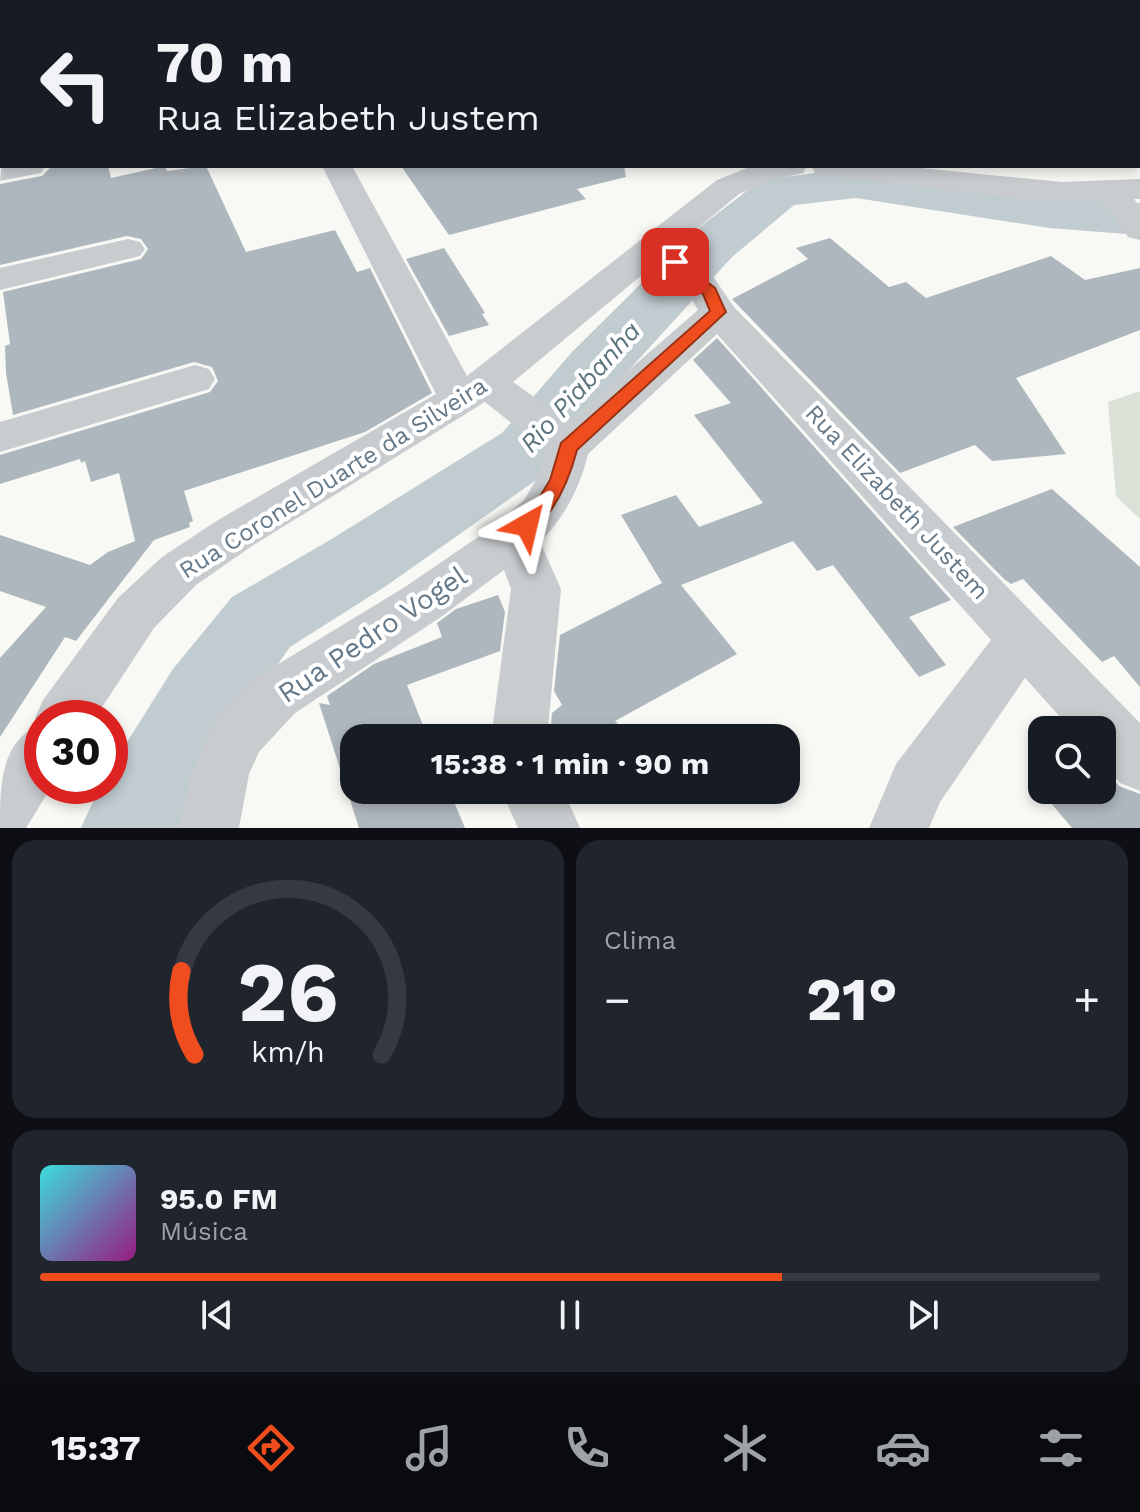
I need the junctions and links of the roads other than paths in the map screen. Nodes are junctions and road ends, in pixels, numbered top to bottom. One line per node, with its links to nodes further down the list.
1 (20, 168): 5 (street)
2 (338, 168): 12 (street)
3 (783, 168): 9 (street, Rua Coronel Duarte da Silveira)
4 (859, 168): 6 (street)
5 (0, 172)
6 (1008, 177): 7 (street)
7 (1128, 204)
8 (128, 249): 10 (street)
9 (686, 276): 12 (street, Rua Coronel Duarte da Silveira); 14 (street); 16 (street, Rua Elizabeth Justem)
10 (0, 279)
11 (195, 379): 13 (street)
12 (483, 393): 14 (street); 17 (street, Rua Coronel Duarte da Silveira)
13 (0, 437)
14 (563, 442): 15 (street, Rua Pedro Vogel)
15 (514, 537): 18 (street); 23 (street, Rua Pedro Vogel)
16 (1024, 637): 19 (street, Rua Elizabeth Justem); 25 (street)
17 (76, 700)
18 (521, 724)
19 (1140, 763)
20 (24, 778): 22 (street)
21 (538, 804): 24 (street)
22 (0, 814)
23 (209, 828)
24 (550, 828)
25 (899, 828)

